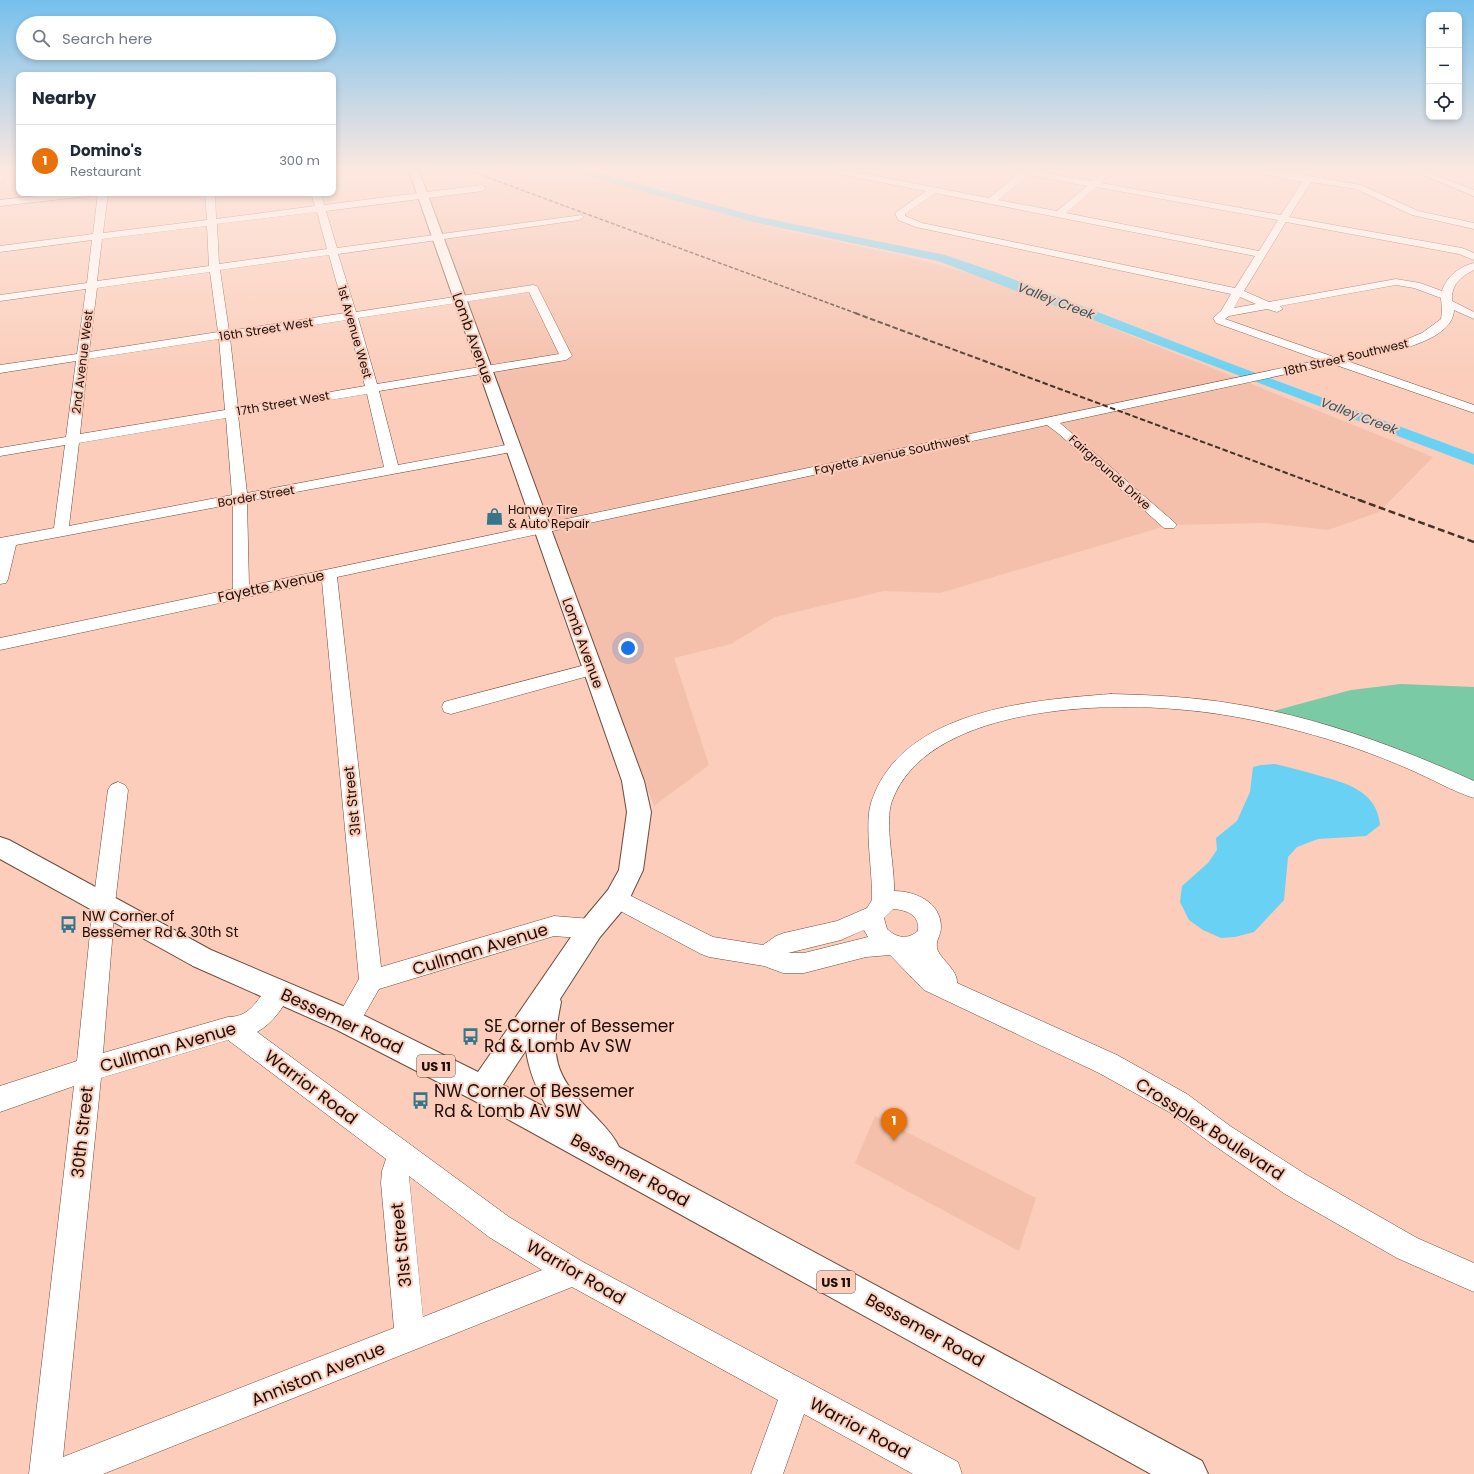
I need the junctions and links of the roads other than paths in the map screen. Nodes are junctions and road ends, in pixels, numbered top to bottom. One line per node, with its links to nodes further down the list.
1 (74, 240): 11 (street)
2 (97, 240): 19 (street, 2nd Avenue West)
3 (213, 240): 18 (street)
4 (329, 240): 13 (street, 1st Avenue West)
5 (417, 240): 13 (street)
6 (438, 240): 22 (main road, Lomb Avenue)
7 (989, 240): 20 (street)
8 (1189, 240): 15 (street)
9 (1270, 240): 15 (street)
10 (1401, 240): 12 (street)
11 (0, 249)
12 (1462, 251): 14 (street); 16 (street)
13 (332, 252): 18 (street); 26 (street, 1st Avenue West)
14 (1474, 253)
15 (1261, 254): 20 (street)
16 (1474, 257)
17 (1474, 266): 23 (street, 18th Street Southwest)
18 (215, 268): 19 (street); 28 (street)
19 (90, 286): 21 (street); 29 (street, 2nd Avenue West)
20 (1237, 292): 24 (street); 25 (street)
21 (0, 298)
22 (459, 299): 26 (street, 16th Street West); 30 (street, 16th Street West); 33 (main road, Lomb Avenue)
23 (1447, 300): 24 (street); 27 (street); 31 (street, 18th Street Southwest)
24 (1273, 307): 25 (street)
25 (1225, 313): 31 (street)
26 (350, 316): 28 (street, 16th Street West); 35 (street, 1st Avenue West)
27 (1474, 316)
28 (224, 335): 29 (street, 16th Street West); 37 (street)
29 (83, 356): 32 (street, 16th Street West); 39 (street, 2nd Avenue West)
30 (566, 356): 33 (street, 17th Street West)
31 (1334, 361): 34 (street, 18th Street Southwest); 36 (street)
32 (0, 369)
33 (484, 369): 35 (street, 17th Street West); 40 (main road, Lomb Avenue)
34 (1243, 380): 38 (street, Fayette Avenue Southwest)
35 (372, 388): 37 (street, 17th Street West); 42 (street, 1st Avenue West)
36 (1474, 409)
37 (231, 412): 39 (street, 17th Street West); 43 (street)
38 (1049, 421): 44 (street, Fairgrounds Drive); 45 (street, Fayette Avenue Southwest)
39 (73, 439): 41 (street, 17th Street West); 46 (street, 2nd Avenue West)
40 (512, 448): 42 (street, Border Street); 45 (main road, Lomb Avenue)
41 (0, 452)
42 (392, 471): 43 (street, Border Street)
43 (240, 498): 46 (street, Border Street); 50 (street)
44 (1169, 525)
45 (542, 529): 48 (street, Fayette Avenue); 52 (main road, Lomb Avenue)
46 (61, 532): 47 (street, Border Street)
47 (4, 542): 49 (street)
48 (329, 574): 50 (street, Fayette Avenue); 66 (street, 31st Street)
49 (0, 579)
50 (242, 593): 51 (street, Fayette Avenue)
51 (0, 644)
52 (593, 669): 53 (street); 58 (main road, Lomb Avenue)
53 (450, 707)
54 (118, 790): 60 (street, 30th Street)
55 (1474, 790): 57 (street)
56 (0, 847): 60 (main road, Bessemer Road / US 11)
57 (881, 849): 59 (street); 61 (street)
58 (617, 898): 62 (main road, Lomb Avenue); 65 (street)
59 (904, 900): 61 (street); 63 (street)
60 (104, 904): 68 (main road, Bessemer Road / US 11); 72 (street, 30th Street)
61 (878, 909): 64 (street); 65 (street)
62 (591, 929): 66 (street, Cullman Avenue); 67 (main road, Lomb Avenue)
63 (924, 940): 64 (street); 69 (street, Crossplex Boulevard)
64 (893, 946): 65 (street); 69 (street)
65 (766, 956)
66 (371, 981): 70 (street)
67 (552, 987): 73 (main road, Lomb Avenue); 76 (main road)
68 (279, 992): 70 (main road, Bessemer Road / US 11); 71 (street, Cullman Avenue)
69 (954, 992): 78 (street, Crossplex Boulevard)
70 (347, 1021): 73 (main road, Bessemer Road / US 11)
71 (233, 1029): 72 (street, Cullman Avenue); 75 (street, Warrior Road)
72 (89, 1069): 74 (street, Cullman Avenue); 81 (street, 30th Street)
73 (483, 1090): 76 (main road, Bessemer Road / US 11)
74 (0, 1099)
75 (402, 1156): 77 (street, Warrior Road); 79 (street, 31st Street)
76 (619, 1164): 85 (main road, Bessemer Road / US 11)
77 (573, 1272): 79 (street, Anniston Avenue); 80 (street, Warrior Road)
78 (1474, 1278)
79 (410, 1336): 82 (street, Anniston Avenue)
80 (796, 1393): 83 (street); 84 (street, Warrior Road)
81 (45, 1474)
82 (62, 1474)
83 (767, 1474)
84 (946, 1474)
85 (1189, 1474)

